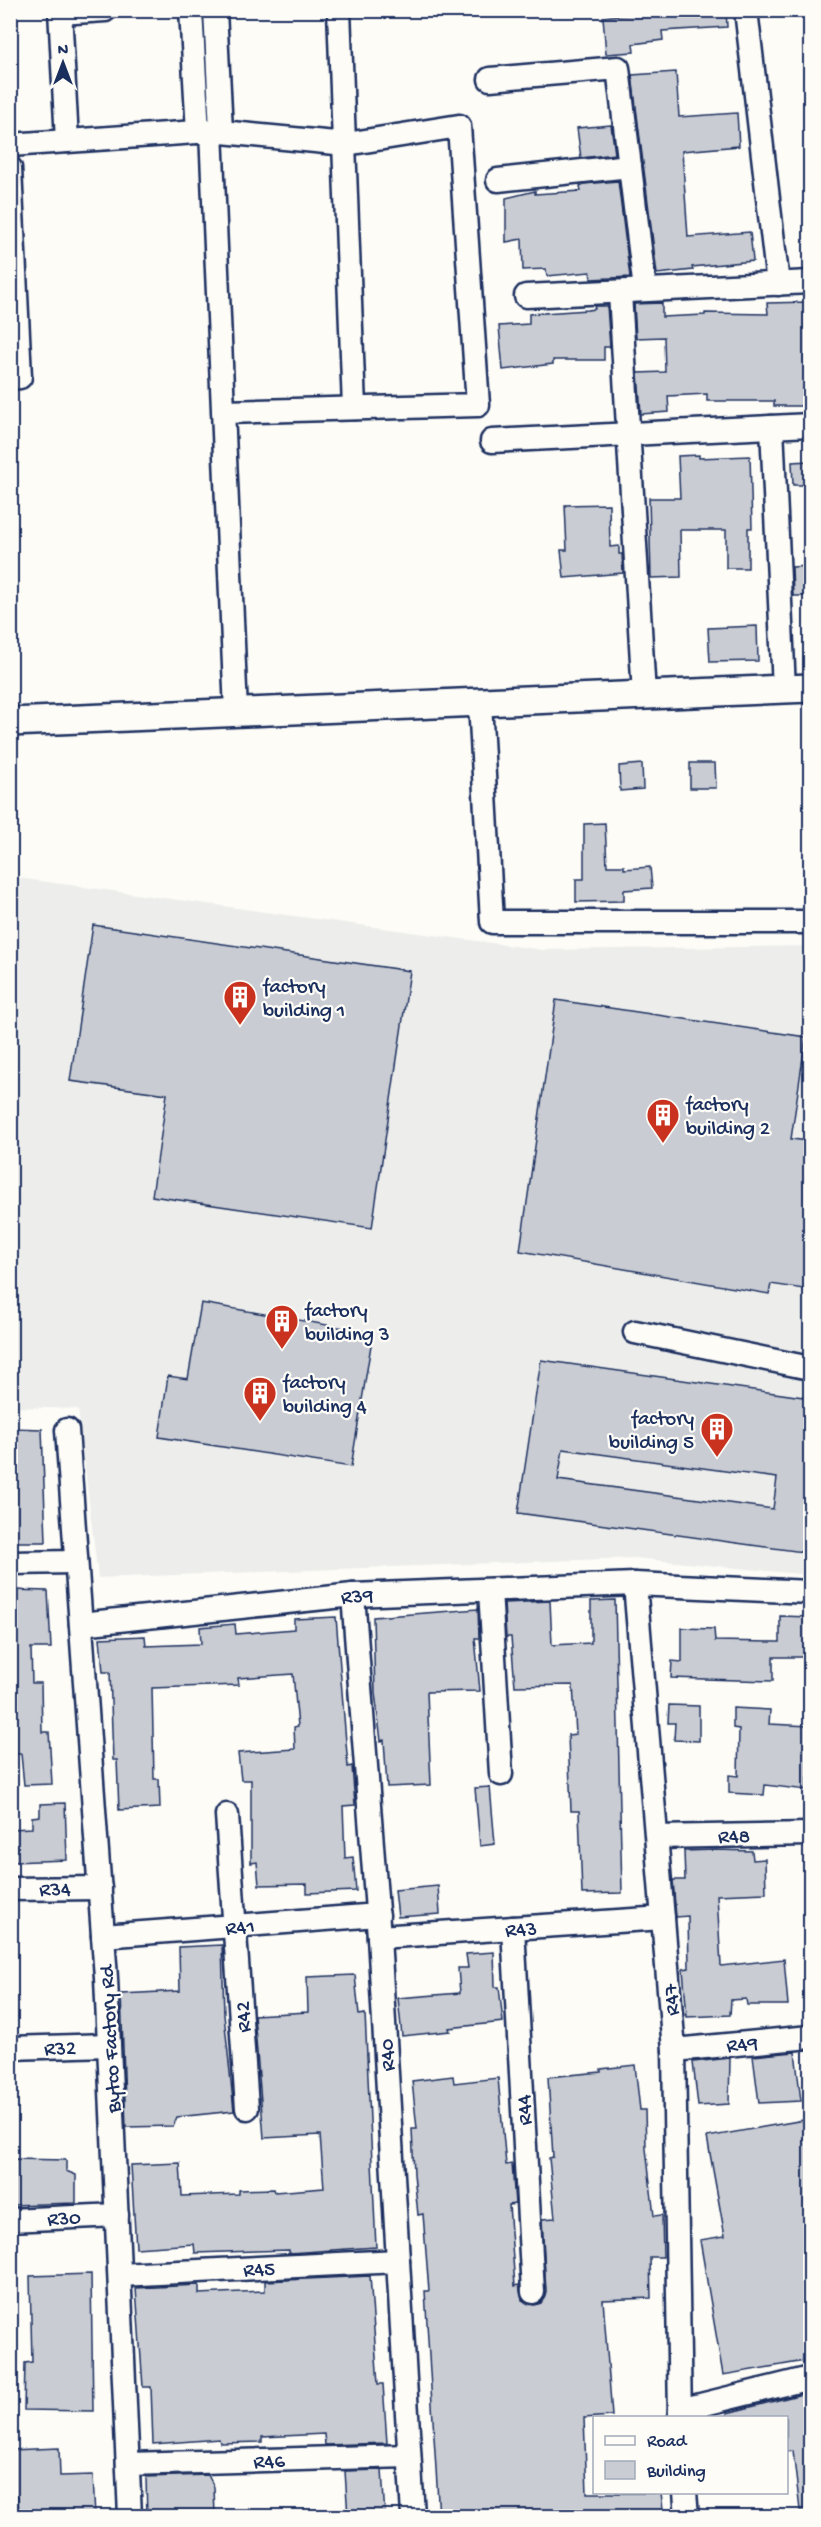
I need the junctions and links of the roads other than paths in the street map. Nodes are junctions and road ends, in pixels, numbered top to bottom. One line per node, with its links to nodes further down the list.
1 (105, 10): 6 (street)
2 (191, 10): 8 (street)
3 (214, 10): 8 (street)
4 (339, 10): 10 (street)
5 (746, 10): 17 (street)
6 (60, 12): 9 (street)
7 (490, 79): 12 (street)
8 (210, 132): 9 (street); 10 (street); 23 (street)
9 (68, 141): 11 (street)
10 (346, 144): 22 (street); 22 (street)
11 (10, 145)
12 (630, 166): 14 (street); 18 (street)
13 (10, 168): 15 (street)
14 (498, 180)
15 (13, 273): 21 (street)
16 (810, 282): 17 (street)
17 (778, 284): 18 (street)
18 (645, 290): 19 (street)
19 (620, 293): 20 (street); 26 (street)
20 (526, 296)
21 (10, 378)
22 (354, 408): 23 (street)
23 (223, 412): 32 (street)
24 (810, 425): 25 (street)
25 (772, 427): 26 (street); 29 (street)
26 (629, 434): 27 (street); 30 (street)
27 (492, 441)
28 (810, 688): 29 (street)
29 (784, 689): 30 (street)
30 (644, 695): 31 (street)
31 (480, 702): 32 (street); 34 (street)
32 (236, 712): 33 (street)
33 (10, 722)
34 (810, 922)
35 (635, 1332): 36 (street)
36 (810, 1368)
37 (66, 1430): 38 (street, Bytco Factory Rd)
38 (76, 1562): 39 (street); 44 (street, Bytco Factory Rd)
39 (10, 1563)
40 (635, 1584): 41 (street, R39); 42 (street, R39); 48 (street, R47)
41 (490, 1590): 43 (street, R39); 45 (street)
42 (810, 1592)
43 (353, 1595): 44 (street, R39); 53 (street, R40)
44 (81, 1624): 49 (street, Bytco Factory Rd)
45 (501, 1774)
46 (227, 1815): 52 (street, R42)
47 (810, 1834): 48 (street, R48)
48 (657, 1838): 51 (street, R47)
49 (100, 1888): 50 (street, R34); 55 (street, Bytco Factory Rd)
50 (10, 1889)
51 (663, 1918): 54 (street, R43); 59 (street, R47)
52 (236, 1926): 53 (street, R41); 55 (street, R41); 60 (street, R42)
53 (378, 1926): 54 (street, R43); 63 (street, R40)
54 (513, 1928): 65 (street, R44)
55 (103, 1936): 57 (street, Bytco Factory Rd)
56 (810, 2037): 59 (street, R49)
57 (109, 2045): 58 (street, R32); 61 (street, Bytco Factory Rd)
58 (10, 2048)
59 (674, 2050): 67 (street, R47)
60 (247, 2108)
61 (117, 2215): 62 (street, R30); 64 (street, Bytco Factory Rd)
62 (10, 2220)
63 (398, 2261): 64 (street, R45); 68 (street, R40)
64 (120, 2275): 69 (street, Bytco Factory Rd)
65 (532, 2292)
66 (810, 2378): 67 (street)
67 (680, 2414)
68 (409, 2456): 69 (street, R46); 72 (street, R40)
69 (128, 2464): 71 (street, Bytco Factory Rd)
70 (685, 2494): 73 (street)
71 (130, 2517)
72 (412, 2517)
73 (687, 2517)

